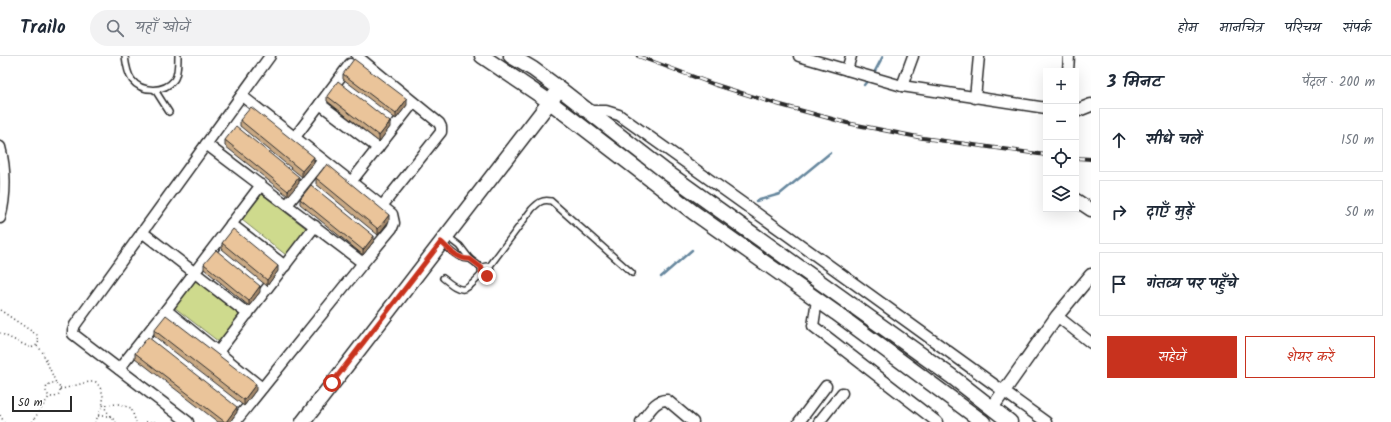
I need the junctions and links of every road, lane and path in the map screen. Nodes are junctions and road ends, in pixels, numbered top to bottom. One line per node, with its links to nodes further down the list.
1 (125, 56): 17 (lane)
2 (178, 56): 17 (lane)
3 (270, 56): 18 (street)
4 (357, 56): 21 (street); 22 (street)
5 (482, 56): 20 (main road)
6 (511, 56): 16 (main road)
7 (851, 56): 14 (street)
8 (913, 56): 15 (street)
9 (979, 56): 19 (street)
10 (1069, 56): 13 (street)
11 (804, 57): 12 (street)
12 (826, 60): 14 (street)
13 (1068, 68)
14 (847, 70): 15 (street)
15 (902, 86): 19 (street)
16 (560, 89): 20 (main road); 26 (main road)
17 (155, 90): 27 (lane)
18 (242, 96): 28 (street); 29 (street)
19 (975, 98): 24 (street)
20 (550, 102): 43 (main road); 54 (main road)
21 (413, 103): 31 (street); 37 (street)
22 (320, 104): 28 (street); 31 (street)
23 (1091, 105): 25 (street)
24 (1043, 108)
25 (1079, 110)
26 (589, 111): 68 (street); 72 (main road)
27 (169, 112)
28 (295, 137): 32 (street)
29 (206, 144): 34 (street); 42 (street)
30 (0, 147): 39 (street)
31 (378, 148): 33 (street)
32 (323, 160): 33 (street); 36 (street)
33 (352, 182): 37 (street)
34 (260, 185): 36 (street); 40 (street)
35 (1079, 202): 38 (street)
36 (287, 205): 41 (street)
37 (382, 206): 45 (street)
38 (1091, 210)
39 (0, 218)
40 (231, 224): 46 (street); 49 (street)
41 (315, 226): 45 (street); 46 (street)
42 (142, 232): 49 (street); 63 (street)
43 (444, 239): 44 (lane); 44 (lane); 85 (main road)
44 (470, 259): 48 (lane)
45 (363, 262): 66 (street)
46 (285, 266): 57 (street)
47 (489, 267): 48 (lane); 50 (lane); 51 (lane)
48 (482, 268): 51 (lane)
49 (195, 273): 56 (street); 57 (street)
50 (632, 273)
51 (482, 274): 53 (lane)
52 (1091, 275): 58 (street)
53 (443, 278)
54 (817, 300): 90 (street); 91 (main road)
55 (0, 310): 61 (path)
56 (166, 310): 62 (street); 63 (street)
57 (248, 314): 62 (street)
58 (1057, 316): 60 (street); 68 (street)
59 (0, 333): 61 (path)
60 (1091, 343)
61 (37, 345): 64 (path)
62 (218, 352): 66 (street)
63 (119, 370): 83 (street)
64 (56, 383): 67 (path); 70 (path)
65 (826, 386): 88 (street)
66 (262, 388): 84 (street)
67 (60, 389): 70 (path); 71 (path)
68 (1004, 391): 72 (street); 93 (street)
69 (842, 393): 89 (street)
70 (49, 397): 77 (path)
71 (103, 405): 74 (path); 75 (path); 80 (path)
72 (992, 408): 92 (main road)
73 (0, 415): 76 (path)
74 (98, 416): 75 (path); 78 (path)
75 (110, 416): 79 (path)
76 (4, 422)
77 (32, 422)
78 (95, 422)
79 (116, 422)
80 (136, 422)
81 (146, 422): 82 (path)
82 (156, 422)
83 (188, 422)
84 (235, 422)
85 (303, 422)
86 (641, 422): 87 (street)
87 (693, 422)
88 (799, 422)
89 (819, 422)
90 (937, 422)
91 (982, 422)
92 (1010, 422)
93 (1046, 422)

